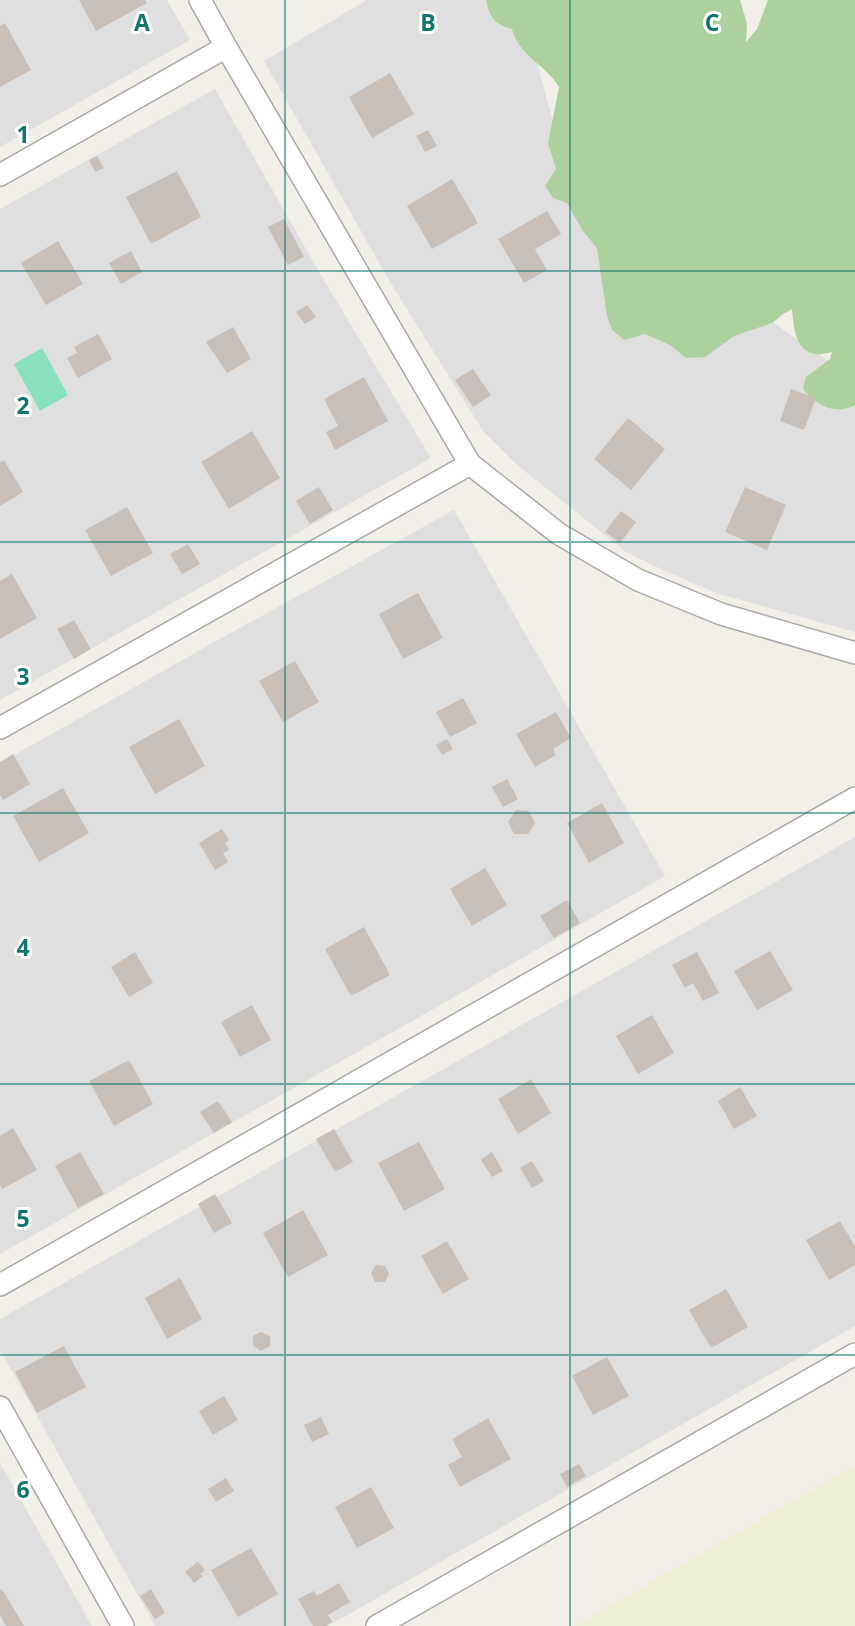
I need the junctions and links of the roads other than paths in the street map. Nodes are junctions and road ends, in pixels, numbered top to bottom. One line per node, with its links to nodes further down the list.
1 (200, 0): 2 (street)
2 (226, 47): 3 (street); 4 (street)
3 (0, 175)
4 (470, 464): 5 (street); 6 (street)
5 (855, 653)
6 (0, 728)
7 (855, 798): 8 (street)
8 (0, 1285)
9 (855, 1354): 12 (street)
10 (0, 1407): 11 (street)
11 (123, 1626)
12 (377, 1626)

